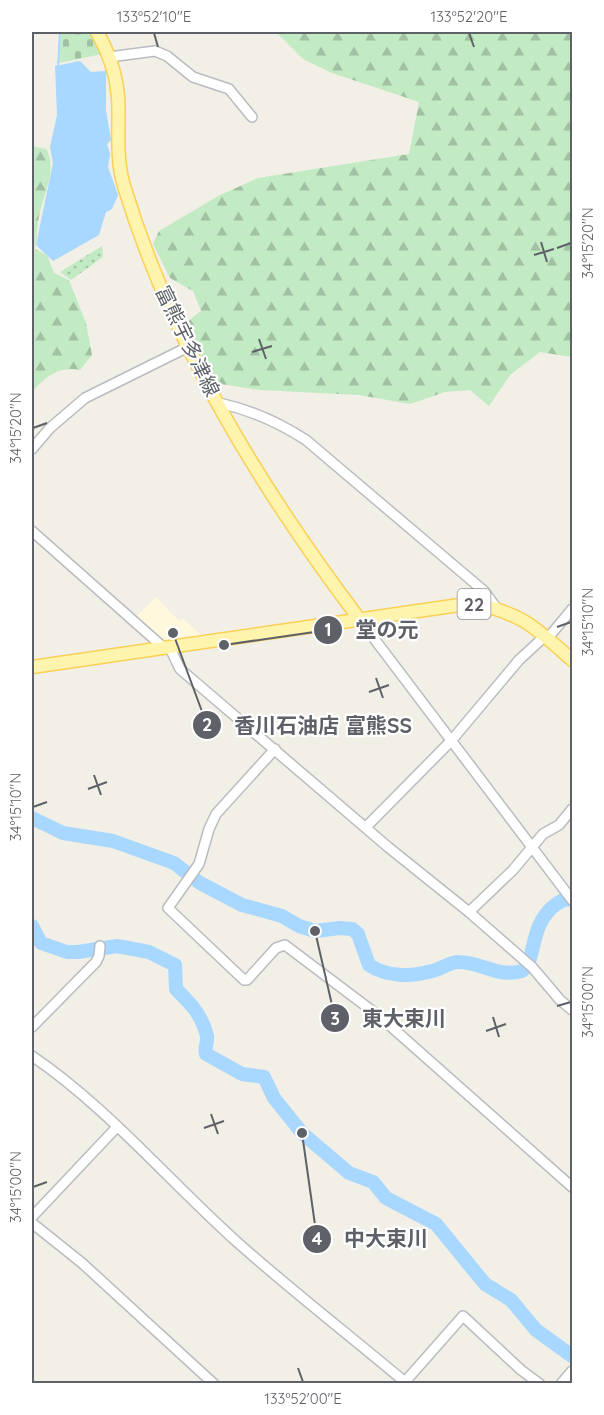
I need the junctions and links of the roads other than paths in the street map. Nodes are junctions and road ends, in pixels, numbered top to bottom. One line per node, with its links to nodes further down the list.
1 (97, 32): 2 (main road, 富熊宇多津線)
2 (109, 57): 3 (street); 4 (main road, 富熊宇多津線)
3 (252, 117)
4 (188, 347): 5 (main road, 富熊宇多津線); 6 (street)
5 (219, 403): 8 (street); 10 (main road, 富熊宇多津線)
6 (32, 449)
7 (32, 531): 12 (street)
8 (497, 609): 10 (main road, 22); 11 (main road, 22)
9 (573, 609): 11 (street)
10 (360, 620): 12 (main road, 22); 15 (street)
11 (546, 637): 13 (main road, 22); 15 (street)
12 (166, 647): 14 (main road, 22); 16 (street)
13 (573, 660)
14 (32, 667)
15 (452, 741): 18 (street); 19 (street)
16 (275, 749): 18 (street); 27 (street)
17 (573, 808): 19 (street)
18 (366, 827): 21 (street)
19 (530, 848): 20 (street); 21 (street)
20 (573, 900)
21 (469, 912): 23 (street)
22 (100, 948): 24 (street)
23 (573, 1010)
24 (32, 1027)
25 (32, 1056): 26 (street)
26 (116, 1128): 28 (street); 32 (street)
27 (573, 1187)
28 (32, 1217)
29 (32, 1223): 31 (street)
30 (573, 1371): 34 (street)
31 (214, 1383)
32 (404, 1383): 33 (street)
33 (540, 1383)
34 (561, 1383)

